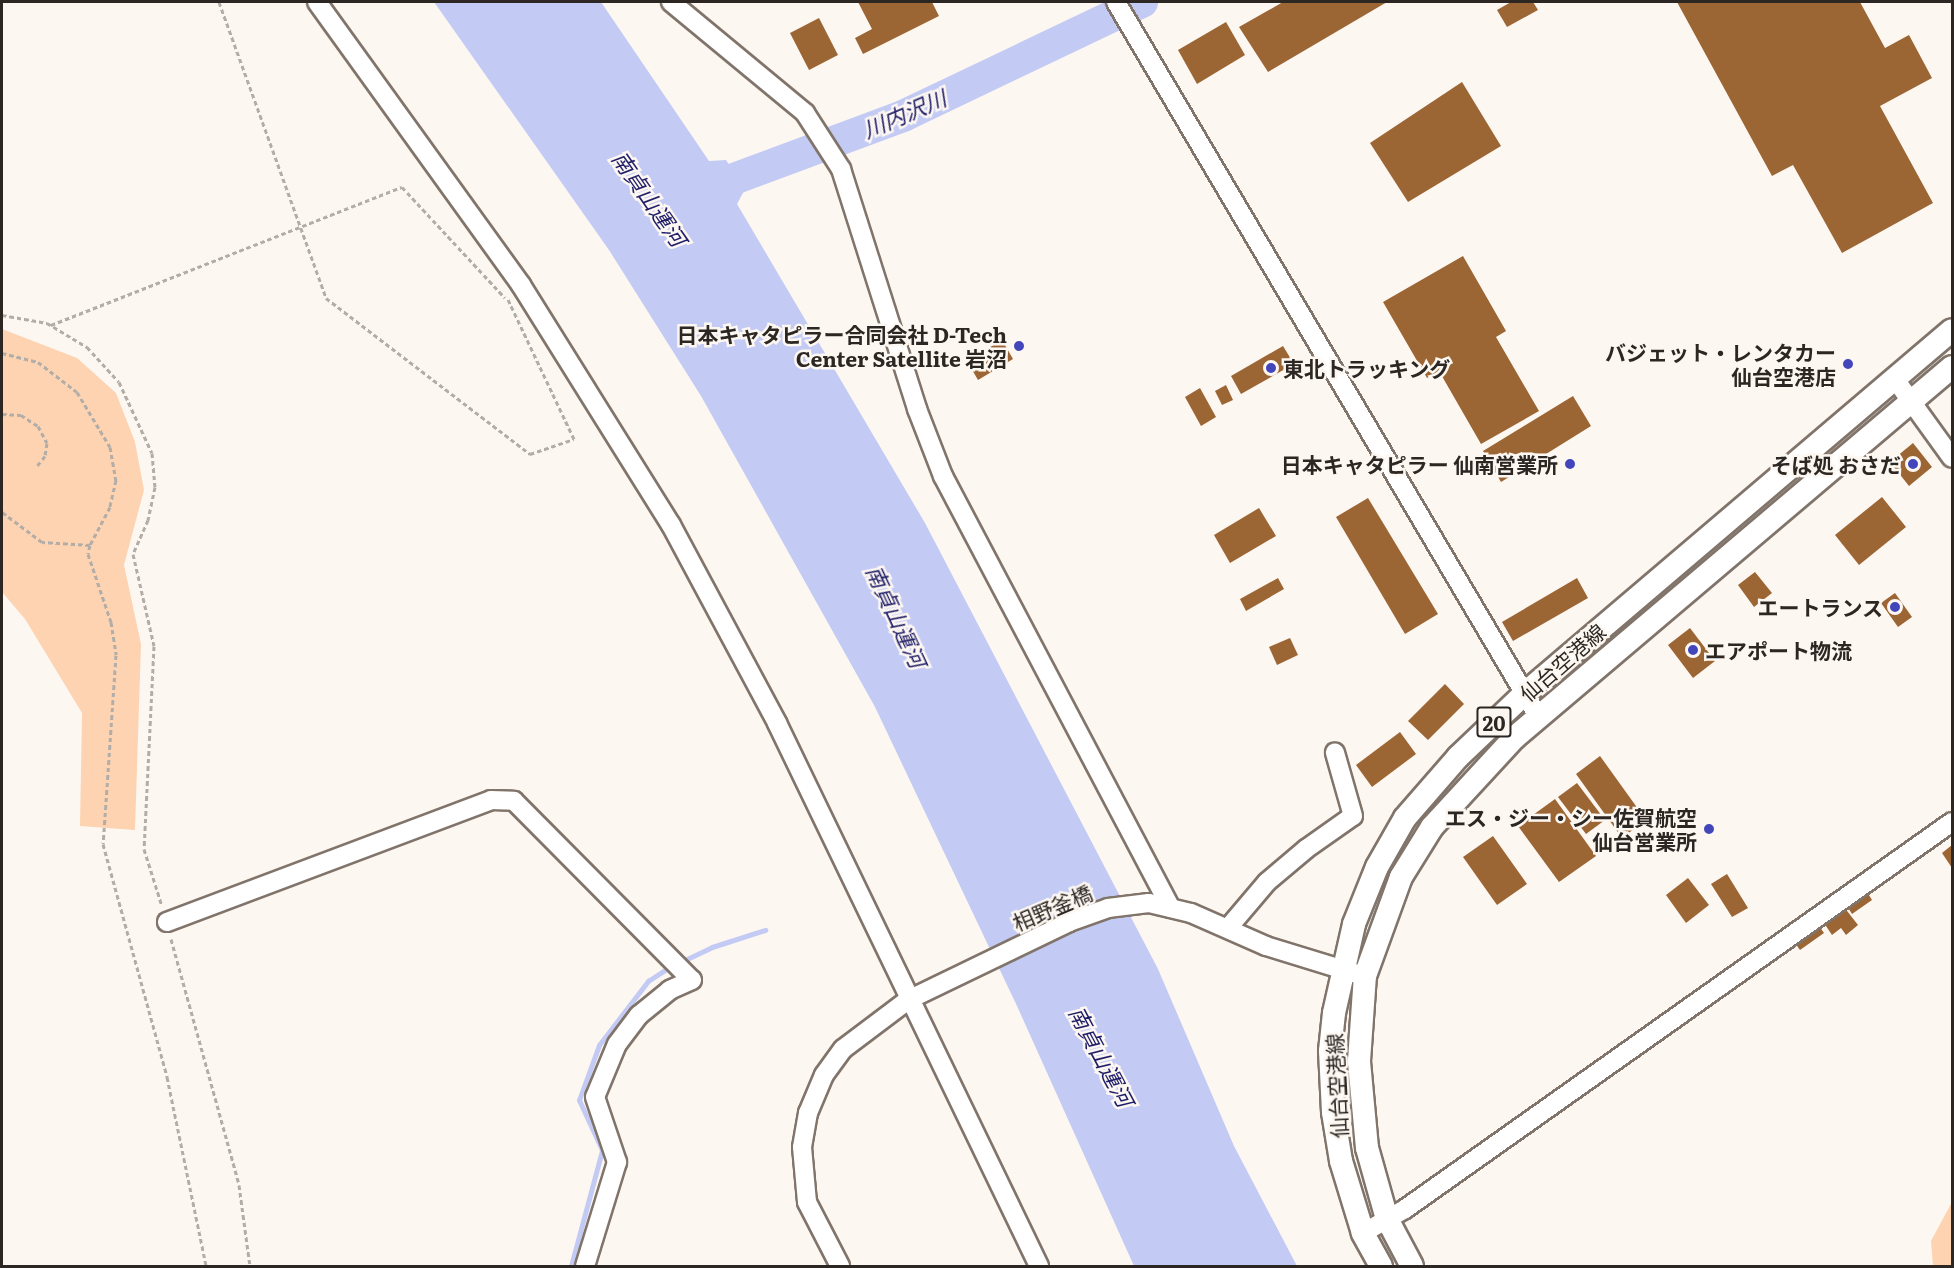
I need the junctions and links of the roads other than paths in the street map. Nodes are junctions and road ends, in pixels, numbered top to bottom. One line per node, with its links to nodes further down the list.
1 (317, 2): 18 (street)
2 (671, 2): 13 (street)
3 (1116, 2): 9 (street)
4 (1953, 330): 6 (main road, 仙台空港線 / 20)
5 (1953, 367): 7 (main road, 仙台空港線 / 20)
6 (1895, 379): 7 (street); 9 (main road, 仙台空港線 / 20)
7 (1913, 402): 8 (street); 10 (main road, 仙台空港線 / 20)
8 (1953, 458)
9 (1523, 695): 10 (street); 16 (main road, 仙台空港線 / 20)
10 (1538, 716): 17 (main road, 仙台空港線 / 20)
11 (1335, 753): 15 (street)
12 (1953, 822): 19 (street)
13 (1171, 908): 15 (street, 相野釜橋); 18 (street, 相野釜橋)
14 (167, 922): 21 (street)
15 (1228, 928): 16 (street, 相野釜橋)
16 (1342, 969): 17 (street, 相野釜橋); 20 (main road, 仙台空港線 / 20)
17 (1365, 976): 19 (main road, 仙台空港線 / 20)
18 (908, 1000): 22 (street, 相野釜橋); 23 (street)
19 (1387, 1219): 20 (street); 25 (main road, 仙台空港線 / 20)
20 (1363, 1233): 24 (main road, 仙台空港線 / 20)
21 (585, 1266)
22 (840, 1266)
23 (1039, 1266)
24 (1381, 1266)
25 (1412, 1266)

